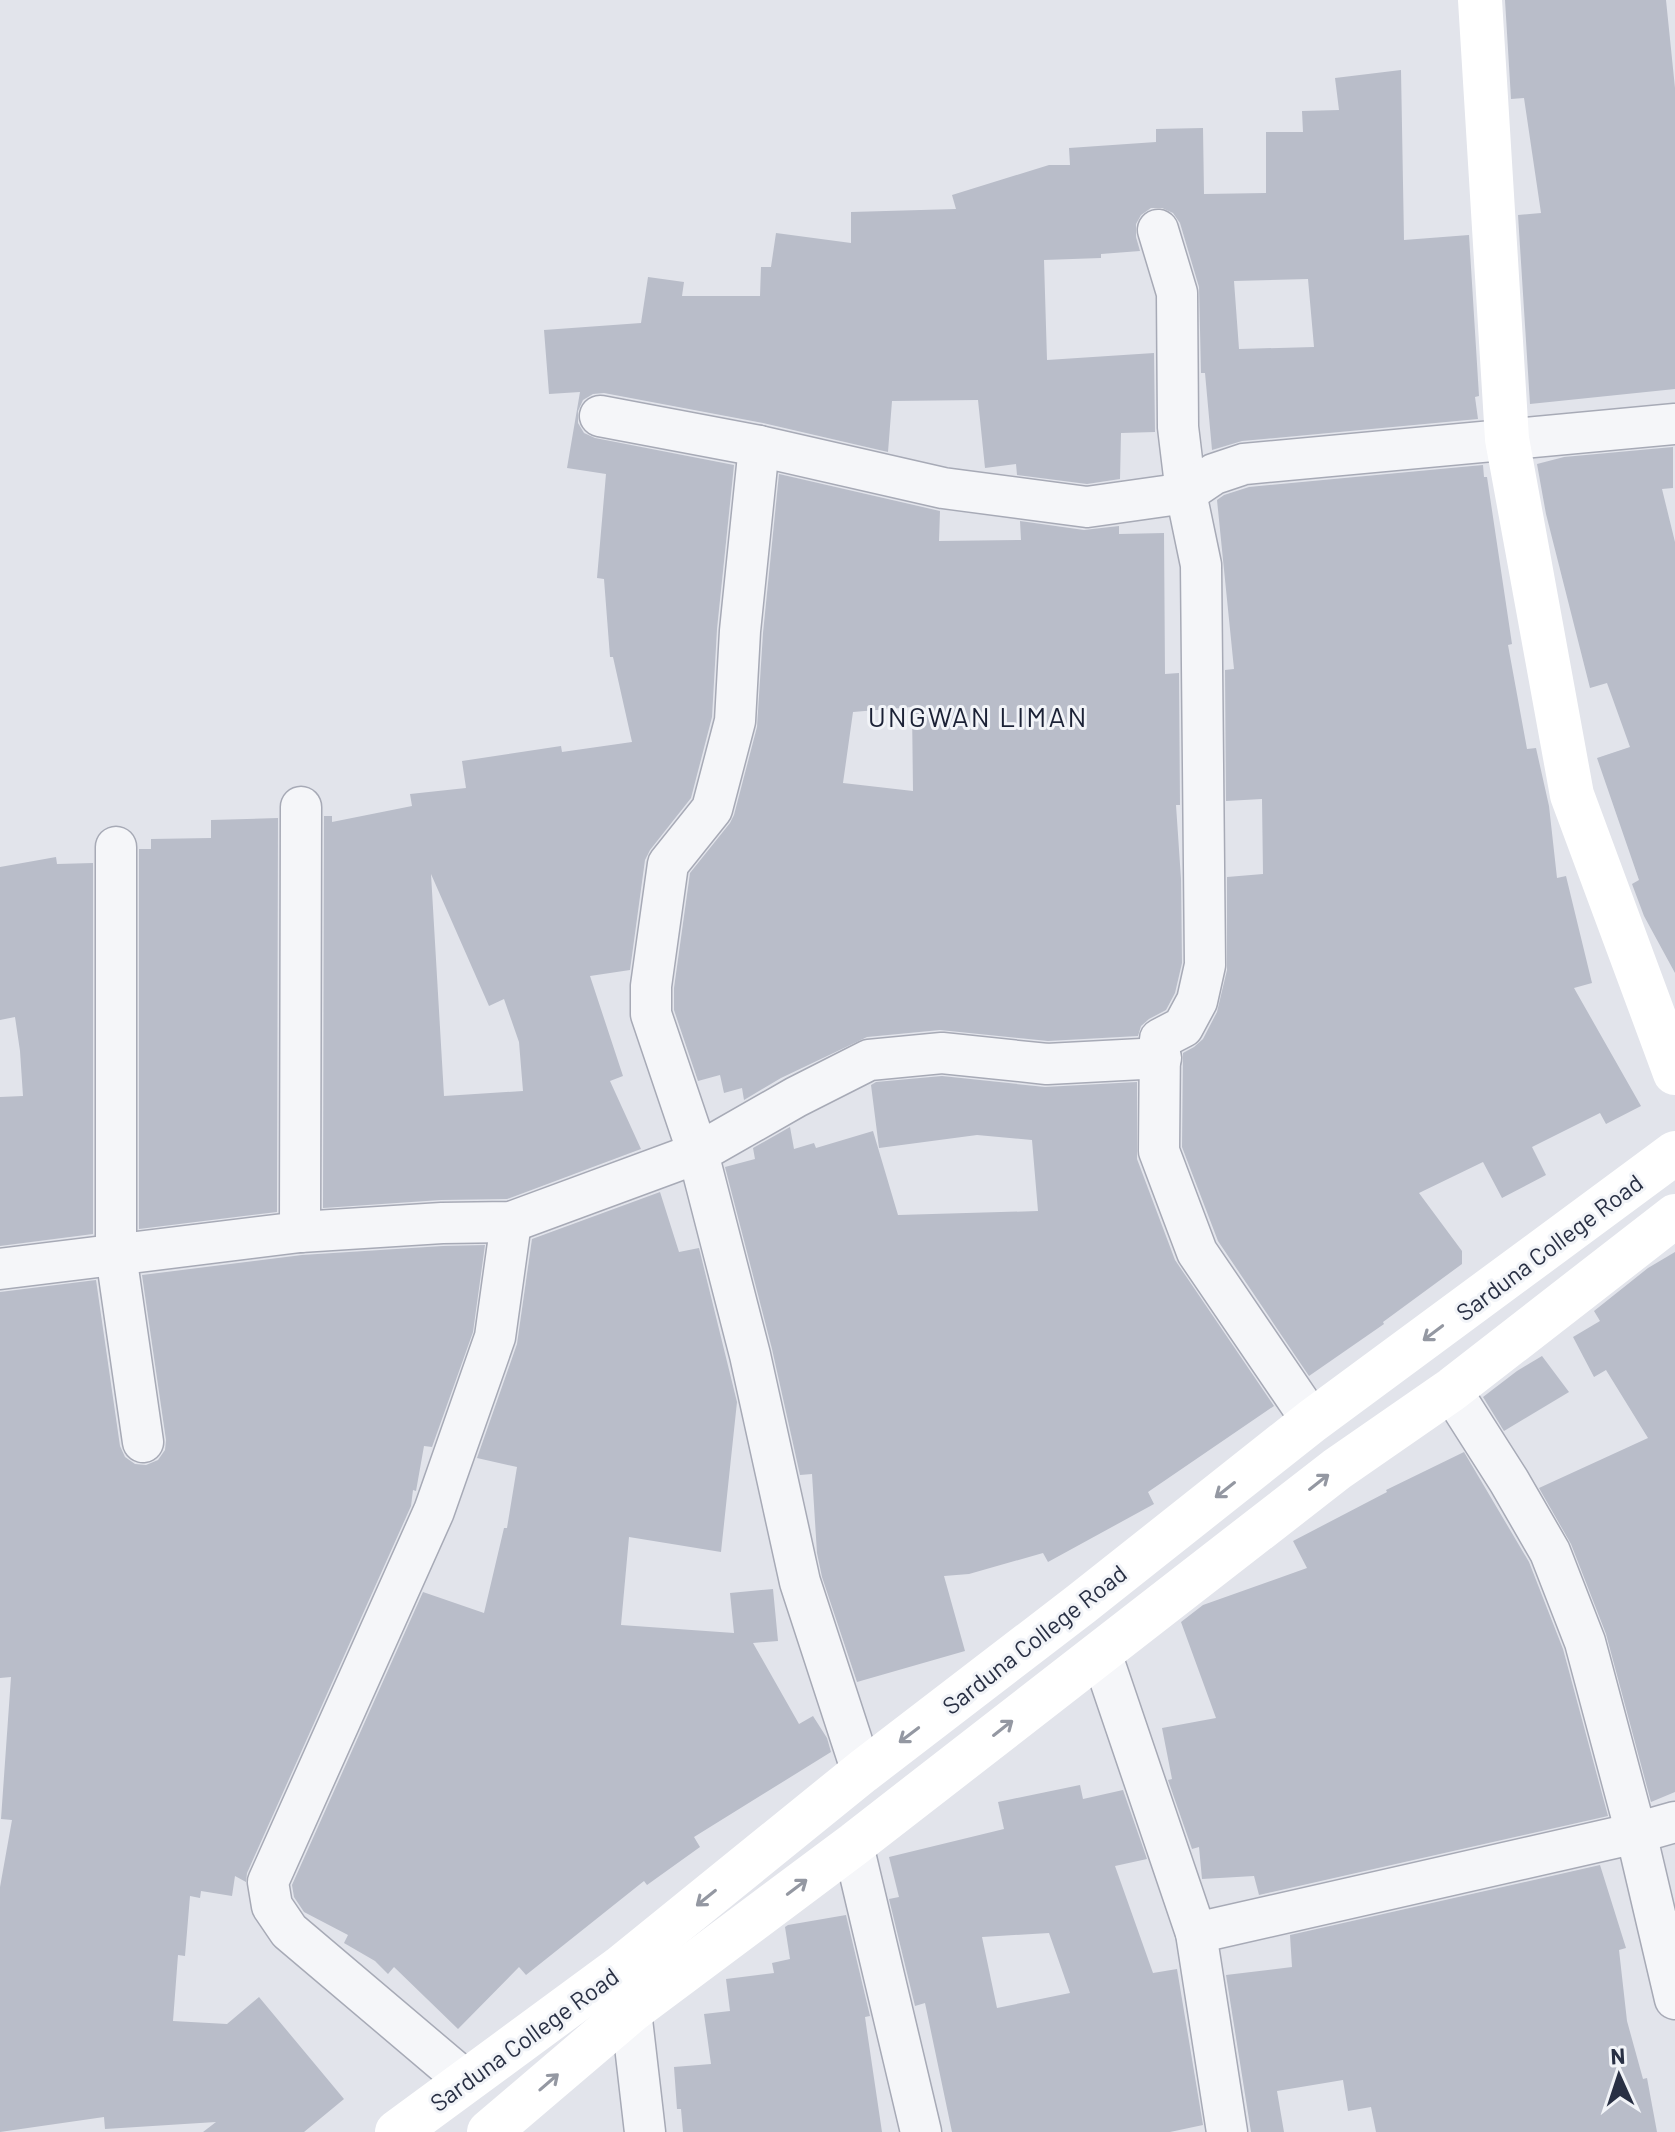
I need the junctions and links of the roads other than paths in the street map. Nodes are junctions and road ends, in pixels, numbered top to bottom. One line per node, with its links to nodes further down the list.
1 (1480, 0): 5 (street)
2 (1158, 230): 7 (street)
3 (600, 416): 6 (street)
4 (1675, 424): 5 (street)
5 (1507, 439): 7 (street); 11 (street)
6 (759, 446): 7 (street); 12 (street)
7 (1186, 493): 10 (street)
8 (301, 807): 16 (street)
9 (116, 847): 17 (street)
10 (1161, 1058): 12 (street); 20 (street)
11 (1675, 1073)
12 (698, 1153): 15 (street); 23 (street)
13 (1675, 1153): 20 (street, Sarduna College Road, one-way to 20)
14 (1675, 1216): 19 (street, Sarduna College Road)
15 (511, 1222): 16 (street); 31 (street)
16 (300, 1232): 17 (street)
17 (116, 1255): 18 (street); 21 (street)
18 (0, 1269)
19 (1451, 1390): 22 (street, Sarduna College Road, one-way to 19); 25 (street)
20 (1312, 1421): 23 (street, Sarduna College Road, one-way to 23)
21 (143, 1442)
22 (1101, 1653): 26 (street, Sarduna College Road, one-way to 22); 27 (street)
23 (862, 1772): 28 (street, Sarduna College Road, one-way to 28)
24 (1675, 1822): 25 (street)
25 (1636, 1833): 27 (street); 29 (street)
26 (853, 1845): 30 (street, Sarduna College Road, one-way to 26); 35 (street)
27 (1196, 1933): 36 (street)
28 (620, 1968): 30 (street); 31 (street, Sarduna College Road)
29 (1675, 1999)
30 (631, 2011): 33 (street, Sarduna College Road, one-way to 30); 34 (street)
31 (466, 2081): 32 (street, Sarduna College Road)
32 (397, 2132)
33 (489, 2132)
34 (645, 2132)
35 (921, 2132)
36 (1227, 2132)

